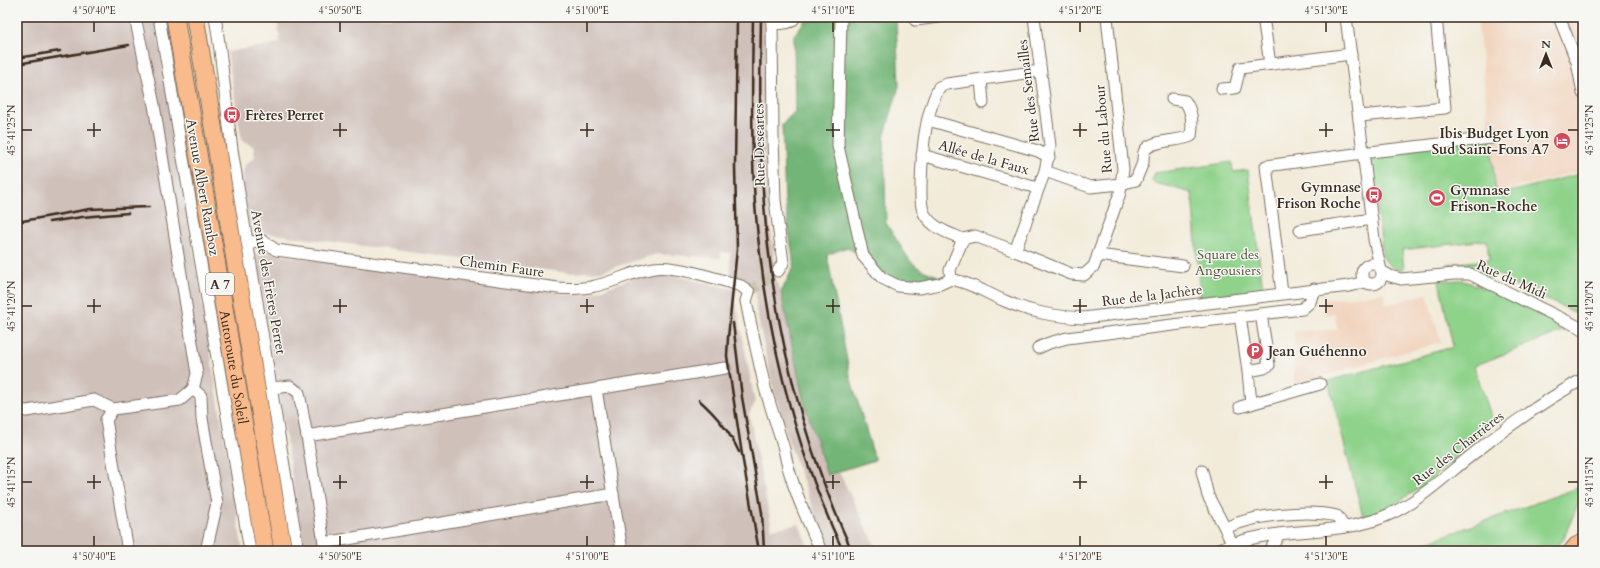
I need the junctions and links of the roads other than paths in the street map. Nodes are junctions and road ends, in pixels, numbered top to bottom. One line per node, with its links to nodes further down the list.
1 (135, 17): 58 (street)
2 (159, 17): 73 (street, Avenue Albert Ramboz)
3 (175, 17): 74 (highway, Autoroute du Soleil / A 7)
4 (195, 17): 75 (highway, Autoroute du Soleil / A 7)
5 (215, 17): 38 (street, Avenue des Frères Perret)
6 (795, 17): 15 (street)
7 (841, 17): 46 (street)
8 (939, 17): 16 (street)
9 (1034, 17): 19 (street, Rue des Semailles)
10 (1107, 17): 32 (street, Rue du Labour)
11 (1263, 17): 18 (street)
12 (1346, 17): 17 (street)
13 (1436, 17): 25 (street)
14 (1560, 17): 22 (street)
15 (772, 20): 43 (street, Rue Descartes)
16 (915, 20)
17 (1351, 54): 18 (street); 25 (street)
18 (1270, 64): 21 (street)
19 (1040, 71): 20 (street); 30 (street, Rue des Semailles)
20 (981, 79): 24 (street); 26 (street)
21 (1222, 89)
22 (1583, 93)
23 (1172, 99): 32 (street)
24 (983, 103)
25 (1360, 116): 28 (street)
26 (928, 120): 29 (street); 30 (street)
27 (1492, 138): 28 (street)
28 (1363, 154): 34 (street); 48 (street)
29 (922, 155): 33 (street, Allée de la Faux); 36 (street)
30 (1049, 157): 31 (street, Rue des Semailles)
31 (1045, 171): 32 (street); 33 (street, Rue des Semailles)
32 (1121, 184): 40 (street, Rue du Labour)
33 (1038, 188): 39 (street, Rue des Semailles)
34 (1372, 219): 35 (street); 37 (street)
35 (1300, 230)
36 (963, 239): 39 (street, Rue du Labour); 46 (street)
37 (1374, 239): 42 (street); 44 (street)
38 (247, 242): 57 (street, Avenue des Frères Perret); 78 (street, Chemin Faure)
39 (1015, 251): 40 (street, Rue du Labour)
40 (1098, 255): 41 (street)
41 (1183, 266)
42 (1381, 269): 44 (street, Rue du Midi); 44 (street); 45 (street, Rue du Midi)
43 (778, 271)
44 (1368, 275): 45 (street, Rue du Midi); 47 (street, Rue de la Jachère)
45 (1401, 278): 51 (street, Rue du Midi)
46 (951, 279): 48 (street, Rue de la Jachère)
47 (1314, 289): 48 (street, Rue de la Jachère); 49 (street)
48 (1282, 293)
49 (1261, 314): 50 (street); 54 (street)
50 (1240, 316): 52 (street); 54 (street)
51 (1583, 329)
52 (1038, 348)
53 (725, 368): 59 (street)
54 (1248, 370): 60 (street)
55 (1583, 379): 67 (street, Rue des Charrières)
56 (1320, 384): 60 (street)
57 (272, 388): 64 (street); 76 (street, Avenue des Frères Perret)
58 (193, 389): 62 (street); 72 (street)
59 (596, 389): 64 (street); 66 (street)
60 (1252, 404): 61 (street)
61 (1240, 407)
62 (113, 409): 63 (street); 71 (street)
63 (17, 410)
64 (307, 436): 66 (street)
65 (1202, 471): 68 (street)
66 (613, 494): 77 (street)
67 (1344, 527): 68 (street); 69 (street, Rue des Charrières)
68 (1225, 528): 70 (street)
69 (1279, 534): 70 (street, Rue des Charrières); 80 (street)
70 (1232, 544): 79 (street, Rue des Charrières)
71 (128, 551)
72 (206, 551)
73 (250, 551)
74 (265, 551)
75 (283, 551)
76 (298, 551)
77 (622, 551)
78 (821, 551)
79 (1216, 551)
80 (1270, 551)

